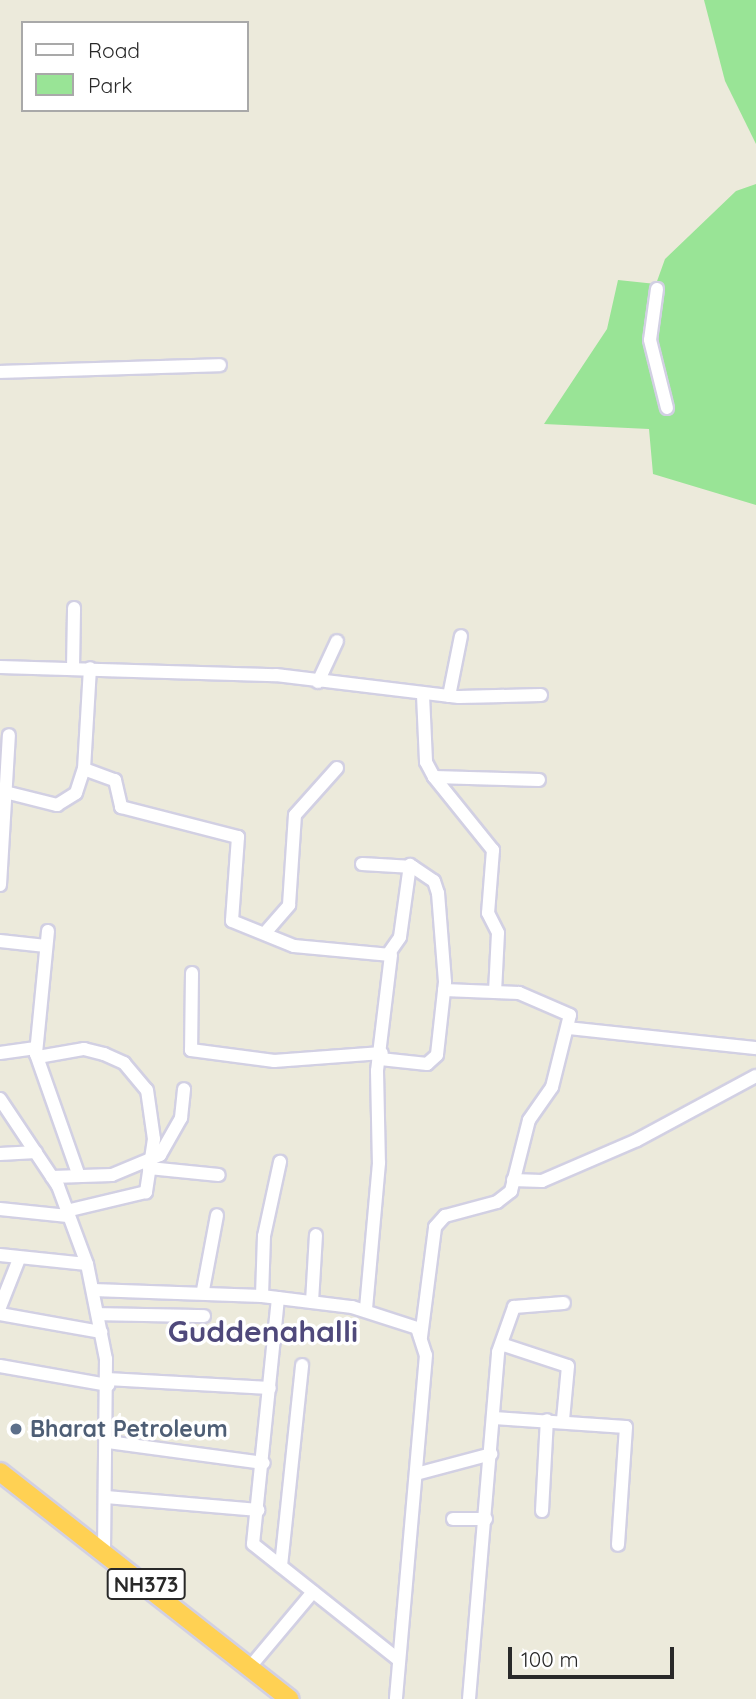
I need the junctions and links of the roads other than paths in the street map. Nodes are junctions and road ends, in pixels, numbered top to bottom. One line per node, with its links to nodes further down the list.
1 (657, 289): 4 (street)
2 (220, 365): 3 (street)
3 (0, 372)
4 (667, 408)
5 (74, 608): 9 (street)
6 (461, 636): 14 (street)
7 (337, 641): 11 (street)
8 (0, 667): 9 (street)
9 (73, 668): 10 (street)
10 (90, 668): 11 (street); 17 (street)
11 (318, 682): 12 (street)
12 (423, 695): 14 (street); 18 (street)
13 (541, 695): 14 (street)
14 (449, 696)
15 (9, 735): 20 (street)
16 (337, 768): 25 (street)
17 (84, 769): 20 (street); 25 (street)
18 (434, 777): 19 (street); 31 (street)
19 (539, 780)
20 (5, 792): 23 (street)
21 (362, 864): 22 (street)
22 (410, 865): 28 (street); 30 (street)
23 (0, 885)
24 (48, 931): 27 (street)
25 (265, 933): 28 (street)
26 (0, 941): 27 (street)
27 (47, 946): 34 (street)
28 (389, 953): 36 (street)
29 (192, 973): 36 (street)
30 (444, 989): 31 (street); 36 (street)
31 (495, 992): 32 (street)
32 (568, 1028): 33 (street); 47 (street)
33 (756, 1048)
34 (37, 1052): 35 (street); 43 (street); 45 (street)
35 (0, 1053)
36 (381, 1056): 62 (street)
37 (756, 1076): 47 (street)
38 (184, 1089): 43 (street)
39 (0, 1098): 40 (street)
40 (36, 1152): 41 (street); 46 (street)
41 (0, 1154)
42 (280, 1162): 57 (street)
43 (150, 1164): 44 (street); 45 (street); 49 (street)
44 (219, 1175)
45 (79, 1176): 46 (street)
46 (52, 1177): 49 (street)
47 (513, 1180): 67 (street)
48 (0, 1209): 49 (street)
49 (67, 1213): 54 (street)
50 (217, 1215): 56 (street)
51 (316, 1235): 59 (street)
52 (0, 1255): 53 (street)
53 (19, 1259): 54 (street); 61 (street)
54 (87, 1264): 55 (street)
55 (93, 1290): 56 (street); 64 (street)
56 (203, 1290): 57 (street)
57 (262, 1296): 58 (street)
58 (278, 1298): 59 (street); 72 (street)
59 (313, 1302): 62 (street)
60 (564, 1303): 68 (street)
61 (0, 1307)
62 (366, 1310): 67 (street)
63 (0, 1314): 66 (street)
64 (97, 1314): 65 (street); 66 (street)
65 (204, 1316)
66 (101, 1332): 71 (street)
67 (421, 1337): 80 (street)
68 (504, 1345): 73 (street); 75 (street)
69 (302, 1364): 88 (street)
70 (0, 1366): 71 (street)
71 (108, 1382): 72 (street); 76 (street)
72 (270, 1388): 78 (street)
73 (494, 1418): 74 (street); 77 (street)
74 (547, 1420): 75 (street); 83 (street)
75 (563, 1420): 86 (street)
76 (108, 1441): 78 (street); 81 (street)
77 (491, 1454): 80 (street); 85 (street)
78 (264, 1463): 82 (street)
79 (0, 1472): 87 (highway, NH373)
80 (416, 1474): 90 (street)
81 (106, 1497): 82 (street); 87 (street)
82 (258, 1510): 88 (street)
83 (542, 1511)
84 (453, 1518): 85 (street)
85 (486, 1520): 94 (street)
86 (618, 1545)
87 (104, 1550): 91 (highway, NH373)
88 (281, 1566): 89 (street)
89 (313, 1592): 90 (street); 91 (street)
90 (399, 1660): 93 (street)
91 (250, 1667): 92 (highway, NH373)
92 (290, 1699)
93 (396, 1699)
94 (469, 1699)

